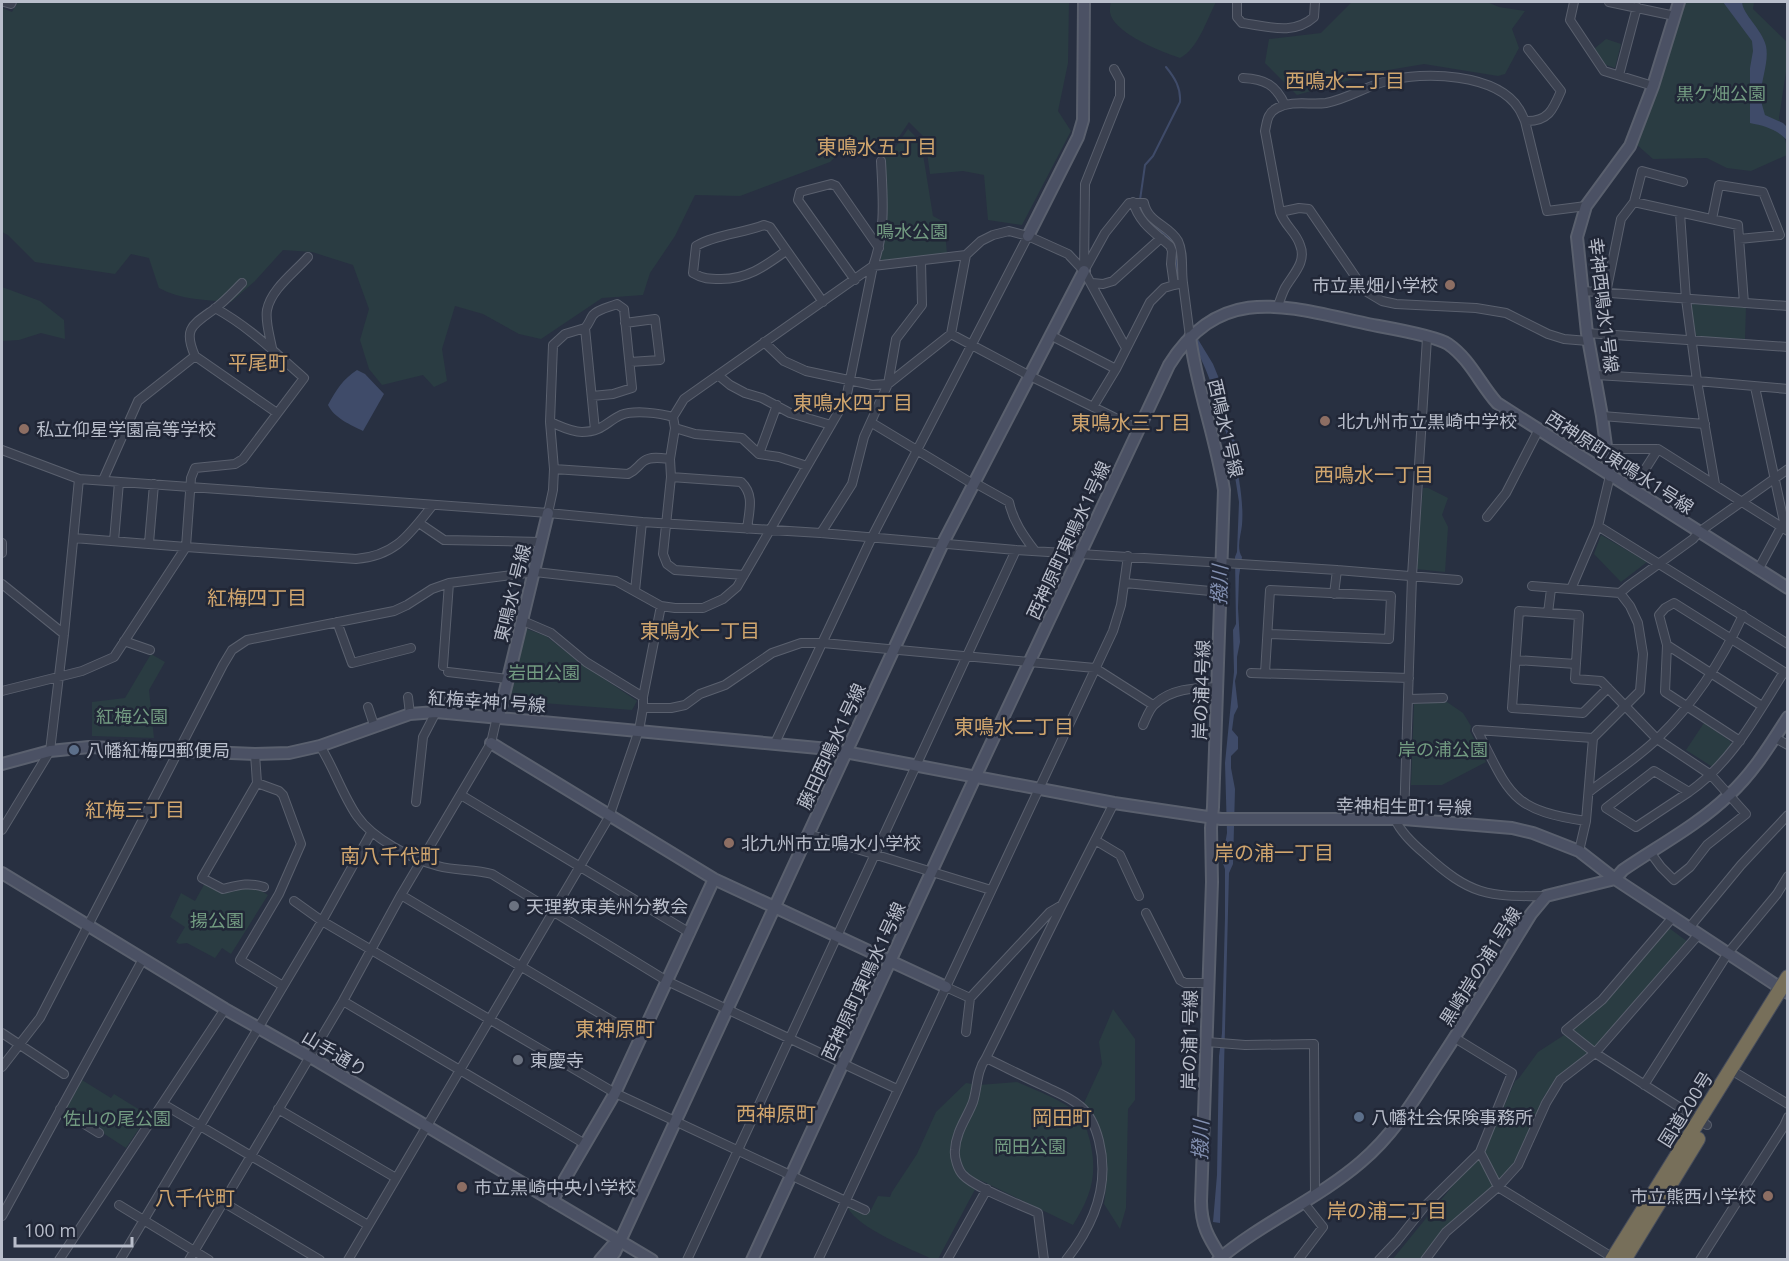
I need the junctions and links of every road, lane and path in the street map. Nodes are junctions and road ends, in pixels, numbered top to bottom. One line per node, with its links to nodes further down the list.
1 (4, 2): 2 (street)
2 (12, 2)
3 (1084, 2): 26 (street)
4 (1237, 2): 5 (street)
5 (1315, 2)
6 (1574, 2): 13 (street)
7 (1609, 2): 9 (street)
8 (1679, 2): 10 (street, 幸神西鳴水1号線)
9 (1641, 6): 10 (street); 13 (street)
10 (1675, 16): 15 (street, 幸神西鳴水1号線)
11 (1528, 50): 17 (street)
12 (1114, 69): 35 (street)
13 (1619, 75): 15 (street)
14 (1243, 78): 16 (street)
15 (1653, 86): 22 (street, 幸神西鳴水1号線)
16 (1285, 105): 17 (street); 23 (street)
17 (1525, 121): 22 (street)
18 (881, 161): 29 (street)
19 (1683, 182): 20 (street)
20 (1634, 202): 24 (street); 42 (street)
21 (1138, 203): 27 (street); 35 (street); 38 (street)
22 (1586, 206): 41 (street, 幸神西鳴水1号線)
23 (1280, 212): 46 (street); 54 (street)
24 (1680, 213): 25 (street); 43 (street)
25 (1712, 219): 28 (street); 28 (street)
26 (1028, 236): 31 (street); 35 (street); 58 (street)
27 (1161, 238): 37 (street); 40 (street)
28 (1739, 239): 45 (street)
29 (879, 248): 34 (street); 36 (street)
30 (786, 251): 30 (street); 44 (street)
31 (966, 255): 33 (street); 51 (street)
32 (308, 257): 60 (street)
33 (921, 261): 34 (street); 70 (street)
34 (873, 266): 36 (street); 68 (street)
35 (1084, 271): 37 (street); 52 (street, 藤田西鳴水1号線)
36 (855, 280): 44 (street)
37 (1092, 283): 61 (street)
38 (1183, 283): 40 (street); 53 (street)
39 (242, 284): 48 (street)
40 (1174, 285): 61 (street)
41 (1583, 291): 42 (street); 54 (street, 幸神西鳴水1号線)
42 (1606, 293): 43 (street)
43 (1686, 299): 45 (street); 56 (street)
44 (823, 302): 57 (street)
45 (1744, 303): 47 (street)
46 (1278, 306): 53 (street, 西神原町東鳴水1号線); 55 (street, 西神原町東鳴水1号線)
47 (1788, 306)
48 (215, 309): 60 (street); 62 (street)
49 (625, 322): 50 (street); 63 (street); 63 (street)
50 (585, 328): 73 (street); 79 (street)
51 (951, 334): 58 (street); 70 (street)
52 (1050, 335): 64 (street); 67 (street, 藤田西鳴水1号線)
53 (1190, 337): 84 (street, 西神原町東鳴水1号線); 133 (street, 西鳴水1号線)
54 (1588, 337): 56 (street); 66 (street, 幸神西鳴水1号線)
55 (1427, 338): 85 (street, 西神原町東鳴水1号線); 139 (street)
56 (1692, 340): 59 (street); 69 (street)
57 (764, 342): 65 (street); 68 (street)
58 (972, 346): 67 (street); 90 (street)
59 (1788, 347)
60 (272, 348): 76 (street)
61 (1126, 348): 64 (street)
62 (195, 356): 76 (street); 100 (street)
63 (630, 362): 73 (street)
64 (1116, 369): 75 (street)
65 (718, 375): 74 (street); 78 (street)
66 (1596, 375): 69 (street); 77 (street, 幸神西鳴水1号線)
67 (1030, 376): 75 (street); 102 (street, 藤田西鳴水1号線)
68 (851, 381): 70 (street); 82 (street)
69 (1697, 381): 71 (street); 81 (street)
70 (888, 384): 80 (street)
71 (1755, 387): 72 (street); 98 (street)
72 (1788, 389)
73 (592, 396): 86 (street)
74 (777, 405): 82 (street); 91 (street)
75 (1093, 407): 84 (street)
76 (277, 413): 105 (street)
77 (1602, 416): 81 (street); 87 (street, 幸神西鳴水1号線)
78 (673, 417): 83 (street); 86 (street)
79 (550, 422): 86 (street); 95 (street)
80 (872, 423): 90 (street); 119 (street)
81 (1705, 424): 104 (street)
82 (831, 425): 93 (street)
83 (675, 428): 91 (street); 92 (street)
84 (1138, 429): 130 (street, 西神原町東鳴水1号線)
85 (1539, 429): 96 (street, 西神原町東鳴水1号線); 110 (street)
86 (595, 430)
87 (1606, 449): 88 (street); 96 (street, 幸神西鳴水1号線)
88 (1658, 449): 104 (street); 106 (street)
89 (2, 450): 99 (street)
90 (916, 450): 102 (street); 120 (street)
91 (759, 454): 93 (street)
92 (670, 459): 95 (street); 97 (street)
93 (807, 466): 117 (street)
94 (1788, 468): 98 (street)
95 (554, 469): 109 (street)
96 (1610, 476): 106 (street, 西神原町東鳴水1号線); 114 (street)
97 (671, 477): 113 (street); 115 (street)
98 (1774, 478): 107 (street); 116 (street)
99 (79, 479): 100 (street); 121 (street)
100 (103, 480): 101 (street)
101 (119, 482): 103 (street); 122 (street)
102 (975, 483): 126 (street, 藤田西鳴水1号線); 129 (street)
103 (154, 484): 105 (street); 125 (street)
104 (1715, 484): 107 (street)
105 (191, 487): 108 (street); 127 (street)
106 (1632, 490): 118 (street, 西神原町東鳴水1号線)
107 (1742, 501): 116 (street); 118 (street)
108 (432, 506): 109 (street); 112 (street)
109 (548, 513): 111 (street); 123 (street, 東鳴水1号線)
110 (1487, 517)
111 (642, 522): 113 (street); 148 (street)
112 (419, 523): 123 (street); 127 (street)
113 (666, 524): 115 (street); 138 (street)
114 (1598, 526): 134 (street); 147 (street)
115 (747, 529): 117 (street)
116 (1785, 529): 136 (street)
117 (769, 531): 119 (street); 138 (street)
118 (1699, 532): 134 (street); 136 (street, 西神原町東鳴水1号線)
119 (821, 533): 120 (street)
120 (872, 537): 126 (street); 161 (street)
121 (74, 538): 122 (street); 157 (street)
122 (114, 541): 125 (street)
123 (541, 542): 137 (street, 東鳴水1号線)
124 (2, 543): 131 (street)
125 (149, 543): 127 (street)
126 (943, 543): 128 (street); 166 (street, 藤田西鳴水1号線)
127 (186, 547): 160 (street)
128 (1016, 550): 129 (street); 167 (street)
129 (1035, 551): 130 (street)
130 (1080, 552): 132 (street); 169 (street, 西神原町東鳴水1号線)
131 (2, 553)
132 (1128, 556): 133 (street); 142 (street)
133 (1224, 563): 135 (street); 149 (street, 岸の浦4号線)
134 (1659, 564): 150 (street); 154 (street)
135 (1336, 570): 139 (street); 151 (street)
136 (1758, 570): 145 (street, 西神原町東鳴水1号線)
137 (535, 572): 141 (street); 148 (street); 155 (street, 東鳴水1号線)
138 (744, 575): 152 (street)
139 (1413, 576): 140 (street); 178 (street)
140 (1458, 580)
141 (449, 583): 156 (street); 177 (street)
142 (1125, 583): 149 (street); 171 (street)
143 (2, 584): 157 (street)
144 (1532, 586): 146 (street)
145 (1788, 588)
146 (1551, 589): 147 (street); 153 (street)
147 (1570, 589): 150 (street)
148 (635, 591): 152 (street)
149 (1221, 592): 179 (street, 岸の浦4号線)
150 (1620, 593): 188 (street)
151 (1335, 594): 158 (street); 158 (street)
152 (661, 606): 184 (street)
153 (1548, 613): 168 (street); 170 (street)
154 (1743, 615): 159 (street); 162 (street)
155 (523, 621): 177 (street, 東鳴水1号線); 184 (street)
156 (338, 622): 164 (street); 208 (street)
157 (64, 634): 176 (street)
158 (1268, 634): 173 (street)
159 (1732, 639): 163 (street); 174 (street); 175 (street)
160 (124, 641): 165 (street); 176 (street)
161 (823, 643): 166 (street); 192 (street); 205 (street)
162 (1788, 644)
163 (1667, 645): 174 (street); 191 (street)
164 (411, 648)
165 (150, 650)
166 (893, 650): 167 (street); 210 (street, 藤田西鳴水1号線)
167 (967, 656): 169 (street); 213 (street)
168 (1516, 660): 170 (street); 180 (street)
169 (1029, 662): 171 (street); 215 (street, 西神原町東鳴水1号線)
170 (1576, 664): 180 (street)
171 (1095, 668): 187 (street); 217 (street)
172 (1251, 673): 173 (street)
173 (1265, 673): 178 (street)
174 (1709, 673): 189 (street); 191 (street)
175 (1786, 673): 189 (street)
176 (59, 676): 181 (street); 209 (street)
177 (508, 678): 195 (street, 東鳴水1号線)
178 (1409, 678): 186 (street)
179 (1218, 687): 187 (street); 226 (street, 岸の浦4号線)
180 (1608, 688): 188 (street)
181 (2, 691)
182 (408, 697): 194 (street)
183 (441, 697): 193 (street)
184 (643, 697): 192 (street)
185 (1443, 698): 186 (street)
186 (1409, 699): 227 (street)
187 (1153, 705): 198 (street)
188 (1626, 706): 200 (street); 202 (street)
189 (1762, 706): 203 (street)
190 (368, 707): 197 (street)
191 (1688, 707): 202 (street); 203 (street)
192 (643, 708): 199 (street)
193 (436, 712): 194 (street, 紅梅幸神1号線); 195 (street, 紅梅幸神1号線); 222 (street)
194 (410, 714): 197 (street, 紅梅幸神1号線)
195 (499, 716): 199 (street, 紅梅幸神1号線); 204 (street)
196 (1788, 717): 201 (street)
197 (375, 725): 207 (street, 紅梅幸神1号線)
198 (1143, 725)
199 (639, 730): 205 (street, 紅梅幸神1号線); 225 (street)
200 (1593, 738): 218 (street); 228 (street)
201 (1775, 738): 206 (street); 221 (street)
202 (1657, 740): 214 (street); 218 (street)
203 (1740, 741): 214 (street)
204 (490, 743): 220 (street); 225 (street)
205 (775, 743): 210 (street, 紅梅幸神1号線)
206 (1788, 745)
207 (320, 746): 211 (street, 紅梅幸神1号線); 230 (street)
208 (178, 750): 209 (street, 紅梅幸神1号線); 211 (street, 紅梅幸神1号線); 255 (street)
209 (50, 751): 212 (street, 紅梅幸神1号線); 229 (street)
210 (845, 753): 213 (street, 紅梅幸神1号線); 231 (street, 藤田西鳴水1号線)
211 (255, 754): 216 (street)
212 (2, 764)
213 (916, 765): 215 (street, 紅梅幸神1号線); 235 (street)
214 (1711, 775): 219 (street); 221 (street)
215 (976, 776): 217 (street, 幸神相生町1号線); 238 (street, 西神原町東鳴水1号線)
216 (257, 783): 243 (street); 267 (street)
217 (1039, 787): 223 (street, 幸神相生町1号線); 244 (street)
218 (1589, 792): 228 (street)
219 (1689, 792): 219 (street)
220 (461, 795): 236 (street); 237 (street)
221 (1729, 795): 234 (street); 234 (street)
222 (416, 802)
223 (1114, 802): 226 (street, 幸神相生町1号線); 232 (street)
224 (1788, 815): 256 (street)
225 (609, 817): 237 (street); 241 (street)
226 (1213, 818): 227 (street, 幸神相生町1号線); 266 (street, 岸の浦1号線)
227 (1399, 819): 233 (street, 幸神相生町1号線); 247 (street)
228 (1586, 821): 233 (street)
229 (2, 830)
230 (371, 833): 236 (street); 254 (street)
231 (808, 834): 235 (street); 250 (street, 藤田西鳴水1号線)
232 (1095, 840): 246 (street); 249 (street)
233 (1579, 851): 242 (street, 幸神相生町1号線)
234 (1650, 852): 242 (street)
235 (875, 855): 238 (street); 259 (street)
236 (421, 861): 245 (street); 251 (street)
237 (580, 867): 251 (street); 257 (street)
238 (932, 872): 244 (street); 263 (street, 西神原町東鳴水1号線)
239 (2, 873): 255 (street, 山手通り)
240 (1788, 876): 261 (street)
241 (714, 879): 250 (street); 257 (street)
242 (1615, 879): 247 (street); 253 (street, 幸神相生町1号線)
243 (264, 886)
244 (991, 890): 268 (street)
245 (401, 895): 260 (street); 264 (street)
246 (1139, 896)
247 (1546, 896): 280 (street, 黒崎岸の浦1号線)
248 (294, 901): 254 (street)
249 (1062, 905): 270 (street); 285 (street)
250 (774, 907): 259 (street); 273 (street, 藤田西鳴水1号線)
251 (553, 913): 264 (street); 265 (street)
252 (1146, 913): 266 (street)
253 (1673, 917): 256 (street, 幸神相生町1号線); 283 (street)
254 (322, 921): 260 (street); 267 (street)
255 (88, 927): 262 (street, 山手通り); 282 (street)
256 (1689, 928): 258 (street, 幸神相生町1号線)
257 (690, 933): 265 (street)
258 (1699, 934): 261 (street, 幸神相生町1号線); 283 (street)
259 (837, 936): 263 (street); 279 (street)
260 (372, 950): 271 (street); 274 (street)
261 (1728, 953): 269 (street, 幸神相生町1号線); 291 (street)
262 (143, 959): 272 (street, 山手通り); 296 (street)
263 (890, 960): 268 (street); 286 (street, 西神原町東鳴水1号線)
264 (520, 967): 274 (street); 278 (street)
265 (667, 981): 273 (street); 278 (street)
266 (1207, 983): 281 (street, 岸の浦1号線)
267 (283, 986): 275 (street)
268 (946, 987): 270 (street); 292 (street)
269 (1786, 989): 289 (highway, 国道200号)
270 (970, 998): 276 (street)
271 (343, 1001): 284 (street); 288 (street)
272 (225, 1009): 275 (street, 山手通り); 294 (street)
273 (726, 1009): 279 (street); 299 (street, 藤田西鳴水1号線)
274 (490, 1019): 288 (street); 293 (street)
275 (258, 1027): 284 (street, 山手通り); 301 (street)
276 (966, 1032)
277 (2, 1034): 282 (street)
278 (641, 1038): 293 (street)
279 (790, 1038): 286 (street); 305 (street)
280 (1455, 1038): 306 (street); 312 (street, 黒崎岸の浦1号線)
281 (1211, 1043): 312 (street); 324 (street, 岸の浦1号線)
282 (18, 1044): 287 (street); 290 (street)
283 (1595, 1053): 291 (street); 310 (street)
284 (309, 1056): 297 (street); 302 (street, 山手通り)
285 (986, 1058): 311 (street); 340 (street)
286 (843, 1062): 292 (street); 308 (street, 西神原町東鳴水1号線)
287 (2, 1066)
288 (459, 1070): 302 (street); 304 (street)
289 (1735, 1072): 295 (street); 300 (highway, 国道200号)
290 (64, 1074)
291 (1644, 1084): 300 (street)
292 (897, 1089): 313 (street)
293 (615, 1093): 299 (street); 304 (street)
294 (163, 1104): 301 (street); 326 (street)
295 (1788, 1104)
296 (60, 1109): 303 (street); 319 (street)
297 (278, 1109): 307 (street); 309 (street)
298 (1788, 1117): 344 (street)
299 (676, 1121): 305 (street); 322 (street, 藤田西鳴水1号線)
300 (1703, 1123): 325 (highway, 国道200号)
301 (199, 1125): 307 (street); 320 (street)
302 (426, 1127): 309 (street); 314 (street, 山手通り)
303 (99, 1133)
304 (585, 1144): 314 (street)
305 (738, 1150): 308 (street); 335 (street)
306 (1480, 1152): 310 (street); 342 (street)
307 (250, 1156): 315 (street); 321 (street)
308 (791, 1175): 313 (street); 336 (street, 西神原町東鳴水1号線)
309 (396, 1178): 321 (street)
310 (1498, 1187): 325 (street); 343 (street)
311 (987, 1189): 338 (street); 339 (street)
312 (1315, 1195): 316 (street, 黒崎岸の浦1号線)
313 (845, 1200): 318 (street); 337 (street)
314 (552, 1201): 322 (street, 山手通り)
315 (223, 1203): 323 (street); 330 (street)
316 (1304, 1203): 324 (street, 黒崎岸の浦1号線); 341 (street)
317 (119, 1205): 320 (street)
318 (865, 1210)
319 (2, 1216)
320 (143, 1221): 323 (street); 327 (street)
321 (368, 1225): 331 (street)
322 (619, 1240): 332 (street); 333 (street, 藤田西鳴水1号線); 334 (street, 山手通り)
323 (194, 1251): 328 (street); 329 (street)
324 (1220, 1258)
325 (1617, 1259)
326 (59, 1260)
327 (120, 1260)
328 (189, 1260)
329 (209, 1260)
330 (320, 1260)
331 (348, 1260)
332 (600, 1260)
333 (609, 1260)
334 (652, 1260)
335 (687, 1260)
336 (752, 1260)
337 (818, 1260)
338 (947, 1260)
339 (1044, 1260)
340 (1066, 1260)
341 (1298, 1260)
342 (1379, 1260)
343 (1425, 1260)
344 (1700, 1260)

